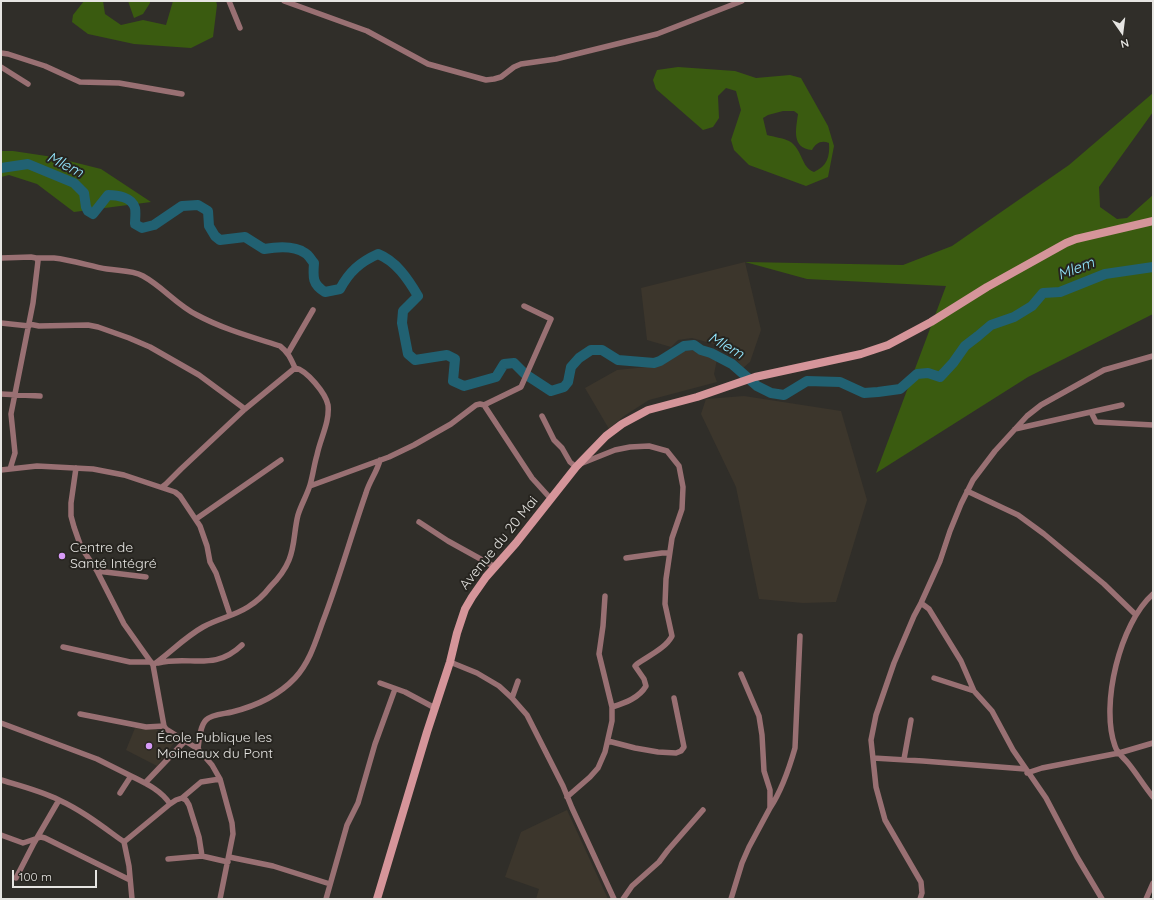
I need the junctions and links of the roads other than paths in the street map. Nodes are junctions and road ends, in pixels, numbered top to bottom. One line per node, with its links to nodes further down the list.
1 (229, 1): 4 (street)
2 (284, 1): 3 (street)
3 (742, 1)
4 (240, 28)
5 (1, 54): 8 (street)
6 (1, 67): 7 (street)
7 (28, 84)
8 (182, 94)
9 (1153, 221): 31 (main road, Avenue du 20 Mai)
10 (1, 258): 11 (street)
11 (36, 258): 15 (street); 16 (street)
12 (524, 306): 22 (street)
13 (313, 310): 16 (street)
14 (1, 323): 15 (street)
15 (29, 325): 20 (street); 24 (street)
16 (288, 353): 18 (street)
17 (1153, 356): 28 (street)
18 (295, 368): 24 (street); 35 (street)
19 (1, 394): 20 (street)
20 (16, 394): 21 (street); 33 (street)
21 (40, 396)
22 (484, 405): 30 (street); 38 (street)
23 (1122, 405): 25 (street)
24 (245, 409): 36 (street)
25 (1091, 412): 27 (street); 28 (street)
26 (542, 416): 31 (street)
27 (1153, 426)
28 (1015, 429): 37 (street)
29 (281, 460): 39 (street)
30 (380, 460): 35 (street); 73 (street)
31 (577, 466): 38 (main road, Avenue du 20 Mai); 41 (street)
32 (76, 468): 33 (street); 36 (street); 44 (street)
33 (10, 469): 34 (street)
34 (1, 470)
35 (310, 486): 50 (street)
36 (162, 487): 39 (street)
37 (967, 491): 48 (street); 49 (street)
38 (551, 499): 43 (main road, Avenue du 20 Mai)
39 (196, 519): 50 (street)
40 (419, 522): 43 (street)
41 (669, 553): 42 (street); 64 (street)
42 (626, 558)
43 (495, 567): 54 (main road, Avenue du 20 Mai)
44 (97, 571): 45 (street); 55 (street)
45 (146, 576)
46 (1153, 594): 49 (street)
47 (605, 596): 64 (street)
48 (921, 603): 61 (street); 75 (street)
49 (1136, 614): 74 (street)
50 (230, 615): 55 (street)
51 (800, 636): 88 (street)
52 (242, 645): 55 (street)
53 (63, 647): 55 (street)
54 (450, 662): 62 (street); 65 (main road, Avenue du 20 Mai)
55 (153, 663): 69 (street)
56 (741, 674): 88 (street)
57 (934, 678): 61 (street)
58 (518, 680): 62 (street)
59 (380, 683): 60 (street)
60 (395, 689): 65 (street); 99 (street)
61 (974, 691): 77 (street)
62 (512, 698): 85 (street)
63 (674, 698): 71 (street)
64 (612, 707): 71 (street)
65 (435, 708): 103 (main road, Avenue du 20 Mai)
66 (80, 714): 69 (street)
67 (911, 720): 76 (street)
68 (1, 723): 78 (street)
69 (164, 726): 70 (street)
70 (185, 741): 73 (street); 81 (street)
71 (608, 741): 85 (street)
72 (1153, 743): 74 (street)
73 (198, 749): 79 (street)
74 (1119, 753): 77 (street); 83 (street)
75 (873, 758): 76 (street); 107 (street)
76 (904, 759): 77 (street)
77 (1026, 771): 108 (street)
78 (131, 776): 81 (street); 82 (street)
79 (220, 779): 84 (street); 95 (street)
80 (1, 780): 86 (street)
81 (145, 783): 87 (street)
82 (120, 793)
83 (1153, 797)
84 (182, 798): 87 (street); 93 (street)
85 (567, 798): 104 (street)
86 (59, 800): 91 (street); 92 (street)
87 (170, 804): 92 (street)
88 (770, 808): 106 (street)
89 (703, 810): 105 (street)
90 (1, 835): 91 (street)
91 (36, 839): 96 (street); 97 (street)
92 (124, 842): 97 (street)
93 (202, 856): 94 (street); 95 (street)
94 (168, 859)
95 (229, 859): 99 (street); 101 (street)
96 (16, 878)
97 (130, 880): 100 (street)
98 (1153, 883): 109 (street)
99 (330, 884): 102 (street)
100 (132, 899)
101 (220, 899)
102 (326, 899)
103 (377, 899)
104 (614, 899)
105 (623, 899)
106 (730, 899)
107 (920, 899)
108 (1102, 899)
109 (1146, 899)

